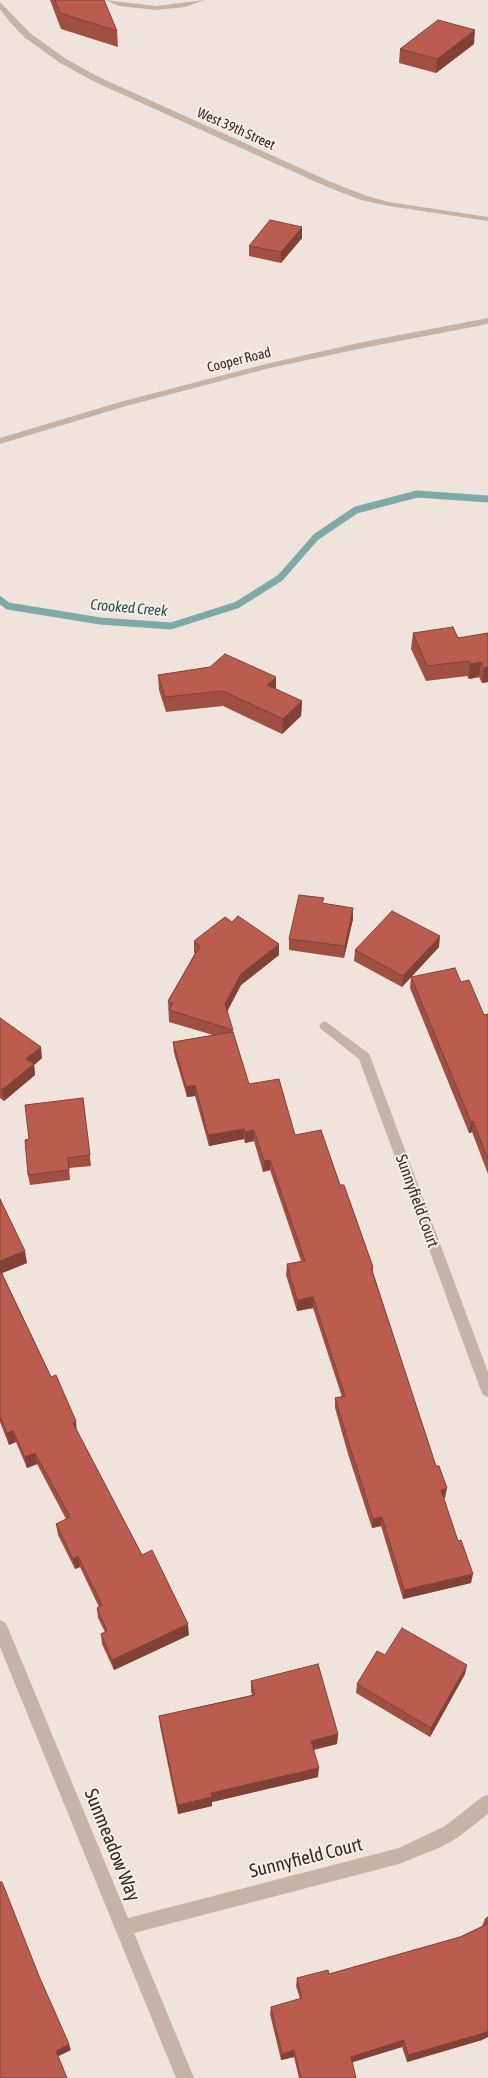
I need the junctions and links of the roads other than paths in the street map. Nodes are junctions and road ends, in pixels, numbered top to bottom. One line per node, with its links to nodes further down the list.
1 (108, 0): 2 (street)
2 (202, 0)
3 (0, 4): 4 (street, West 39th Street)
4 (488, 219)
5 (488, 321): 6 (street, Cooper Road)
6 (0, 441)
7 (325, 1026): 8 (street, Sunnyfield Court)
8 (488, 1391)
9 (0, 1628): 11 (street, Sunmeadow Way)
10 (488, 1803): 11 (street, Sunnyfield Court)
11 (122, 1928): 12 (street, Sunmeadow Way)
12 (185, 2078)

